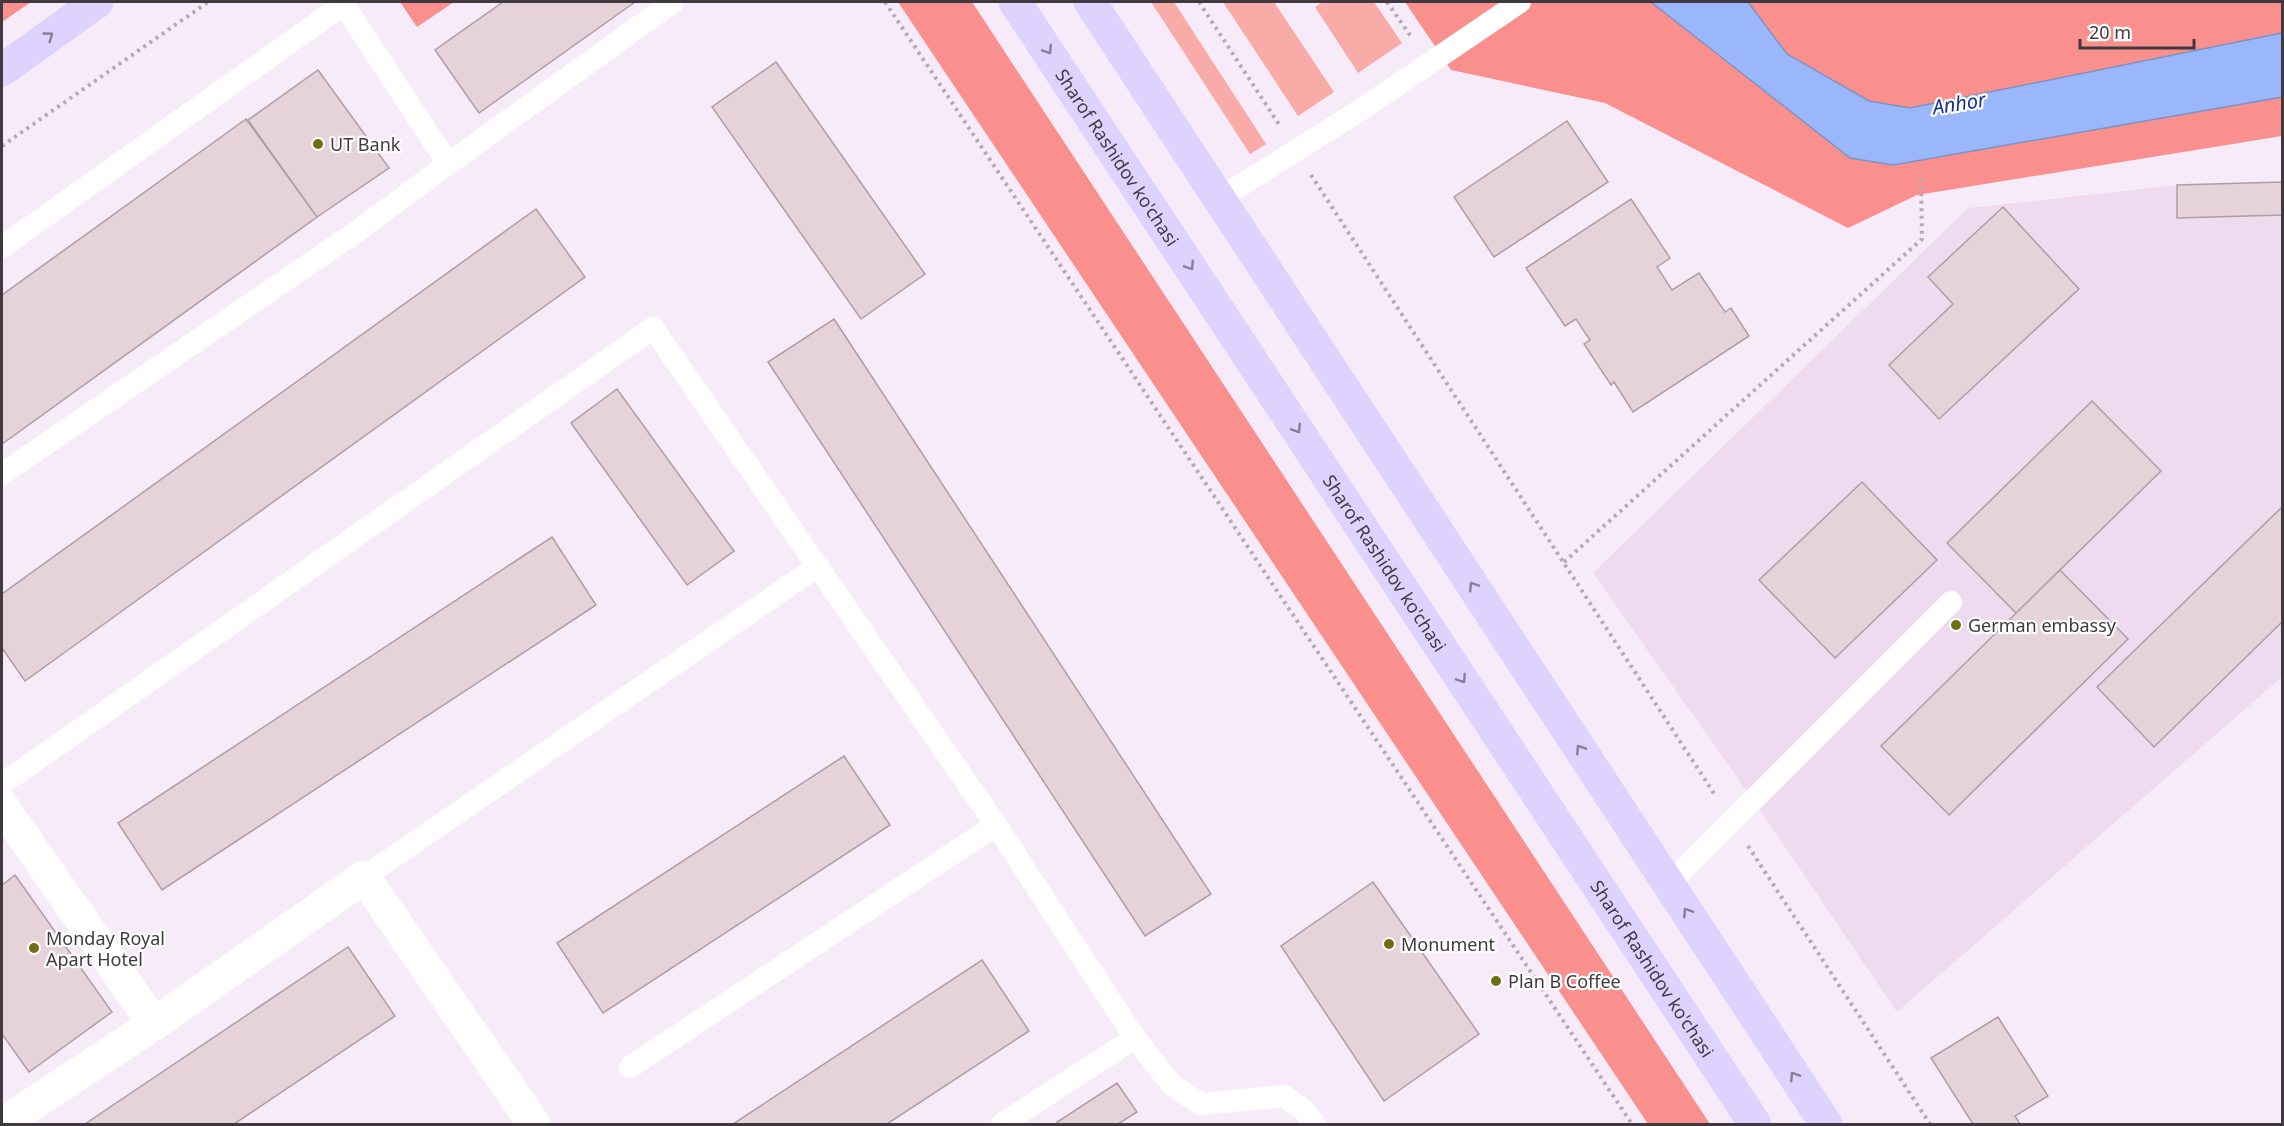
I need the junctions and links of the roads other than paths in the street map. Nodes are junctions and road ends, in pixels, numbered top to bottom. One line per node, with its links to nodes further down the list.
1 (97, 2): 7 (main road, one-way to 1)
2 (673, 2): 8 (lane)
3 (1015, 2): 26 (main road, Sharof Rashidov ko'chasi, one-way to 26)
4 (1090, 2): 9 (main road)
5 (343, 3): 8 (lane); 10 (lane)
6 (1512, 7): 9 (lane)
7 (2, 70)
8 (448, 164): 11 (lane)
9 (1219, 199): 18 (main road, one-way to 9)
10 (2, 247)
11 (2, 474)
12 (818, 566): 14 (lane); 16 (lane); 17 (lane)
13 (1951, 602): 18 (lane)
14 (2, 784)
15 (2, 806): 19 (street)
16 (996, 825): 20 (lane); 21 (lane)
17 (364, 877): 19 (street); 23 (street)
18 (1669, 884): 27 (main road, one-way to 18)
19 (154, 1024): 22 (street)
20 (1135, 1038): 24 (lane); 25 (lane)
21 (630, 1067)
22 (2, 1124)
23 (534, 1125)
24 (1002, 1125)
25 (1315, 1125)
26 (1755, 1125)
27 (1826, 1125)

